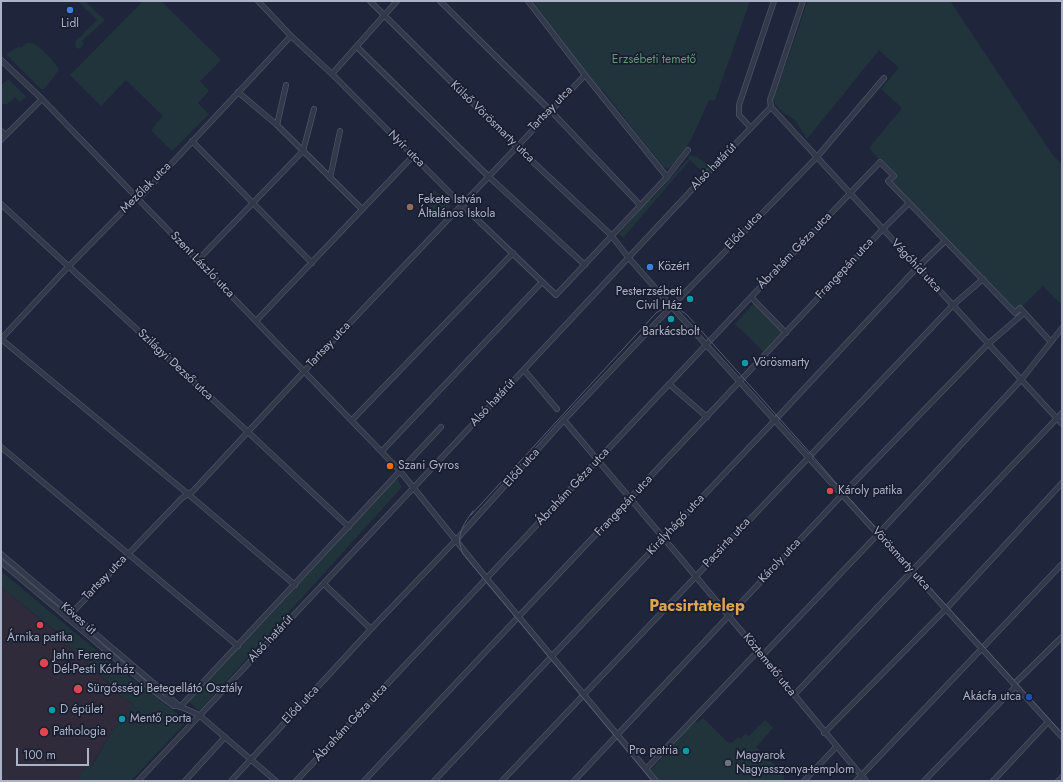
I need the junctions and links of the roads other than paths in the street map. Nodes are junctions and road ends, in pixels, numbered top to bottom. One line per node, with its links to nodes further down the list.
1 (258, 1): 9 (street, Nyír utca)
2 (370, 1): 8 (street, Külső Vörösmarty utca)
3 (397, 1): 8 (street)
4 (440, 1): 20 (street)
5 (528, 1): 13 (street)
6 (774, 1): 22 (street)
7 (803, 1): 18 (street)
8 (384, 15): 10 (street); 28 (street, Külső Vörösmarty utca)
9 (292, 36): 12 (street, Nyír utca); 16 (street, Mezőlak utca)
10 (357, 47): 12 (street); 33 (street)
11 (1, 60): 17 (street, Szent László utca)
12 (332, 74): 31 (street, Nyír utca)
13 (585, 75): 20 (street, Tartsay utca); 34 (street)
14 (884, 78): 32 (street, Előd utca)
15 (286, 85): 21 (street)
16 (238, 92): 21 (street); 27 (street, Mezőlak utca)
17 (42, 99): 25 (street); 37 (street, Szent László utca)
18 (771, 107): 22 (street, Alsó határút); 32 (street, Vágóhíd utca)
19 (314, 109): 30 (street)
20 (550, 110): 28 (street, Tartsay utca); 42 (street)
21 (277, 125): 30 (street)
22 (751, 128): 48 (street, Alsó határút)
23 (1, 131): 25 (street)
24 (340, 131): 35 (street)
25 (6, 135): 26 (street)
26 (1, 140)
27 (192, 141): 37 (street, Mezőlak utca); 38 (street)
28 (516, 146): 33 (street, Tartsay utca); 45 (street, Külső Vörösmarty utca)
29 (688, 150): 34 (street)
30 (303, 151): 35 (street); 38 (street)
31 (413, 156): 41 (street, Nyír utca); 43 (street)
32 (817, 157): 36 (street, Vágóhíd utca); 58 (street, Előd utca)
33 (488, 176): 41 (street, Tartsay utca); 51 (street)
34 (667, 177): 42 (street)
35 (330, 178): 43 (street)
36 (850, 194): 39 (street, Ábrahám Géza utca); 44 (street, Vágóhíd utca); 56 (street, Ábrahám Géza utca)
37 (137, 198): 49 (street, Szent László utca); 52 (street, Mezőlak utca)
38 (253, 203): 49 (street); 50 (street)
39 (909, 203): 44 (street, Frangepán utca); 46 (street)
40 (1, 204): 52 (street, Szilágyi Dezső utca)
41 (461, 204): 47 (street, Nyír utca); 68 (street, Tartsay utca)
42 (640, 205): 45 (street)
43 (362, 209): 50 (street)
44 (882, 230): 53 (street, Vágóhíd utca); 62 (street, Frangepán utca)
45 (611, 235): 48 (street, Külső Vörösmarty utca); 51 (street)
46 (945, 241): 53 (street, Királyhágó utca); 54 (street)
47 (513, 253): 55 (street, Nyír utca); 76 (street)
48 (628, 257): 58 (street); 67 (street, Alsó határút)
49 (198, 260): 60 (street, Szent László utca)
50 (312, 263): 60 (street)
51 (585, 265): 55 (street, Nyír utca)
52 (68, 267): 63 (street, Mezőlak utca); 81 (street, Szilágyi Dezső utca)
53 (918, 268): 57 (street, Vágóhíd utca); 78 (street, Királyhágó utca)
54 (983, 279): 57 (street, Pacsirta utca); 59 (street)
55 (542, 282): 83 (street)
56 (751, 297): 62 (street); 65 (street, Ábrahám Géza utca)
57 (953, 305): 66 (street, Vágóhíd utca); 84 (street, Pacsirta utca)
58 (672, 306): 65 (street); 77 (street, Előd utca)
59 (1024, 313): 64 (street); 66 (street, Károly utca)
60 (256, 321): 68 (street, Szent László utca)
61 (1062, 328): 64 (street)
62 (786, 333): 70 (street, Frangepán utca)
63 (1, 339): 89 (street)
64 (1051, 342): 69 (street)
65 (706, 344): 70 (street, Vörösmarty utca); 71 (street, Ábrahám Géza utca)
66 (988, 344): 69 (street, Vágóhíd utca); 90 (street, Károly utca)
67 (524, 370): 72 (street); 88 (street, Alsó határút)
68 (305, 371): 76 (street, Szent László utca); 81 (street, Tartsay utca)
69 (1022, 380): 75 (street, Vágóhíd utca); 93 (street)
70 (740, 382): 74 (street, Frangepán utca); 78 (street, Vörösmarty utca)
71 (669, 384): 74 (street); 85 (street, Ábrahám Géza utca)
72 (557, 409)
73 (1062, 413): 75 (street)
74 (707, 417): 91 (street, Frangepán utca)
75 (1058, 419): 79 (street, Vágóhíd utca); 100 (street)
76 (352, 420): 83 (street, Szent László utca)
77 (564, 420): 85 (street, Köztemető utca); 95 (street, Előd utca)
78 (775, 420): 84 (street, Vörösmarty utca); 94 (street, Királyhágó utca)
79 (1062, 424)
80 (442, 427): 86 (street, Alsó határút)
81 (248, 432): 89 (street, Tartsay utca); 92 (street, Szilágyi Dezső utca)
82 (1, 447): 97 (street)
83 (382, 451): 86 (street, Szent László utca)
84 (809, 457): 90 (street, Vörösmarty utca); 101 (street, Pacsirta utca)
85 (598, 460): 91 (street, Köztemető utca); 102 (street, Ábrahám Géza utca)
86 (401, 472): 88 (street, Szent László utca); 92 (street, Alsó határút)
87 (1062, 483): 105 (street)
88 (414, 488): 95 (street, Szent László utca); 103 (street, Alsó határút)
89 (188, 494): 97 (street, Tartsay utca); 104 (street)
90 (842, 494): 93 (street, Vörösmarty utca); 108 (street, Károly utca)
91 (630, 500): 94 (street, Köztemető utca); 109 (street, Frangepán utca)
92 (348, 527): 104 (street, Alsó határút)
93 (878, 534): 100 (street, Vörösmarty utca); 117 (street)
94 (664, 539): 101 (street, Köztemető utca); 116 (street, Királyhágó utca)
95 (456, 540): 102 (street, Szent László utca); 111 (street, Előd utca)
96 (1, 554): 107 (street, Köves út)
97 (128, 554): 107 (street, Tartsay utca); 113 (street)
98 (1, 562): 106 (street, Köves út)
99 (1062, 564): 114 (street)
100 (912, 571): 105 (street, Vörösmarty utca); 122 (street)
101 (696, 577): 108 (street, Köztemető utca); 121 (street, Pacsirta utca)
102 (487, 578): 109 (street, Szent László utca); 140 (street, Ábrahám Géza utca)
103 (324, 584): 111 (street); 124 (street, Alsó határút)
104 (295, 585): 113 (street, Alsó határút)
105 (946, 609): 114 (street, Vörösmarty utca); 126 (street)
106 (61, 613): 107 (street); 110 (street, Köves út)
107 (71, 613): 110 (street, Tartsay utca); 118 (street, Köves út)
108 (729, 616): 115 (street, Köztemető utca); 127 (street, Károly utca)
109 (519, 617): 116 (street, Szent László utca); 141 (street, Frangepán utca)
110 (67, 618): 119 (street, Köves út)
111 (371, 629): 131 (street, Előd utca)
112 (1062, 637): 120 (street)
113 (238, 646): 123 (street, Alsó határút)
114 (982, 648): 120 (street, Vörösmarty utca); 133 (street)
115 (758, 651): 117 (street, Köztemető utca); 132 (street)
116 (552, 656): 121 (street, Szent László utca); 142 (street, Királyhágó utca)
117 (762, 656): 122 (street, Köztemető utca)
118 (148, 678): 119 (street); 123 (street, Köves út)
119 (144, 683): 123 (street, Köves út)
120 (1015, 685): 125 (street, Vörösmarty utca); 148 (street)
121 (584, 695): 127 (street, Szent László utca); 143 (street, Pacsirta utca)
122 (794, 695): 126 (street, Köztemető utca)
123 (180, 707): 124 (street)
124 (199, 716): 128 (street); 136 (street, Alsó határút)
125 (1048, 722): 129 (street, Vörösmarty utca); 149 (street)
126 (824, 732): 130 (street, Köztemető utca)
127 (618, 735): 132 (street, Szent László utca); 144 (street, Károly utca)
128 (225, 737): 131 (street); 137 (street)
129 (1062, 737)
130 (836, 747): 133 (street, Köztemető utca); 145 (street)
131 (251, 759): 138 (street, Előd utca); 139 (street)
132 (646, 769): 135 (street, Szent László utca)
133 (861, 776): 146 (street); 147 (street, Köztemető utca)
134 (1062, 777): 150 (street)
135 (652, 780)
136 (138, 781)
137 (185, 781)
138 (231, 781)
139 (276, 781)
140 (296, 781)
141 (364, 781)
142 (434, 781)
143 (502, 781)
144 (574, 781)
145 (804, 781)
146 (856, 781)
147 (866, 781)
148 (924, 781)
149 (993, 781)
150 (1058, 781)

